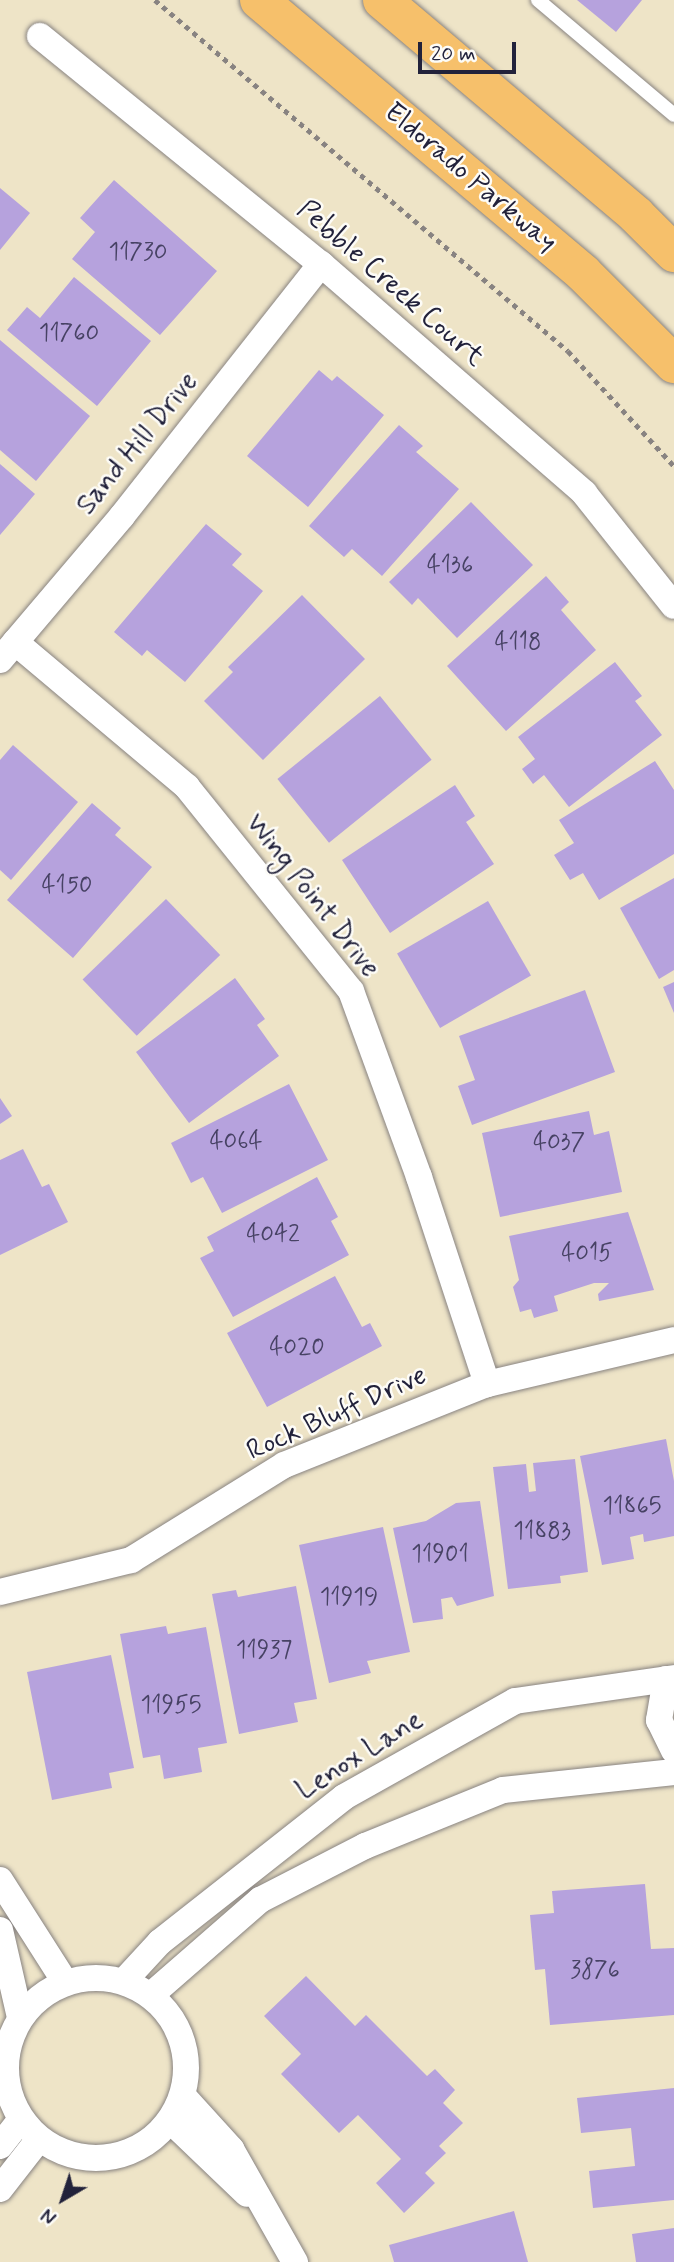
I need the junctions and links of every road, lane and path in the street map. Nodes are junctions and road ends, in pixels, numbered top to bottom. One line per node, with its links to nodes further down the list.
1 (155, 0): 10 (path)
2 (259, 0): 9 (main road, Eldorado Parkway)
3 (382, 0): 7 (main road)
4 (538, 0): 6 (lane)
5 (40, 36): 8 (street, Pebble Creek Court)
6 (674, 115)
7 (674, 253)
8 (321, 264): 11 (street, Pebble Creek Court); 12 (street, Sand Hill Drive)
9 (674, 364)
10 (674, 466)
11 (674, 606)
12 (7, 651): 14 (street, Wing Point Drive)
13 (674, 1340): 14 (street, Rock Bluff Drive)
14 (487, 1384): 15 (street, Rock Bluff Drive)
15 (0, 1592)
16 (670, 1678): 17 (street); 21 (street, Lenox Lane)
17 (674, 1751)
18 (674, 1772): 23 (street)
19 (0, 1880): 22 (street)
20 (0, 1930): 24 (street)
21 (124, 1981): 22 (street); 23 (street)
22 (65, 1982): 24 (street)
23 (151, 1995): 25 (street)
24 (20, 2017): 26 (street)
25 (183, 2096): 27 (street); 31 (street)
26 (21, 2119): 28 (street); 29 (street)
27 (171, 2121): 28 (street); 31 (street)
28 (39, 2139): 30 (street)
29 (0, 2146)
30 (0, 2189)
31 (268, 2215): 32 (street)
32 (295, 2262)

